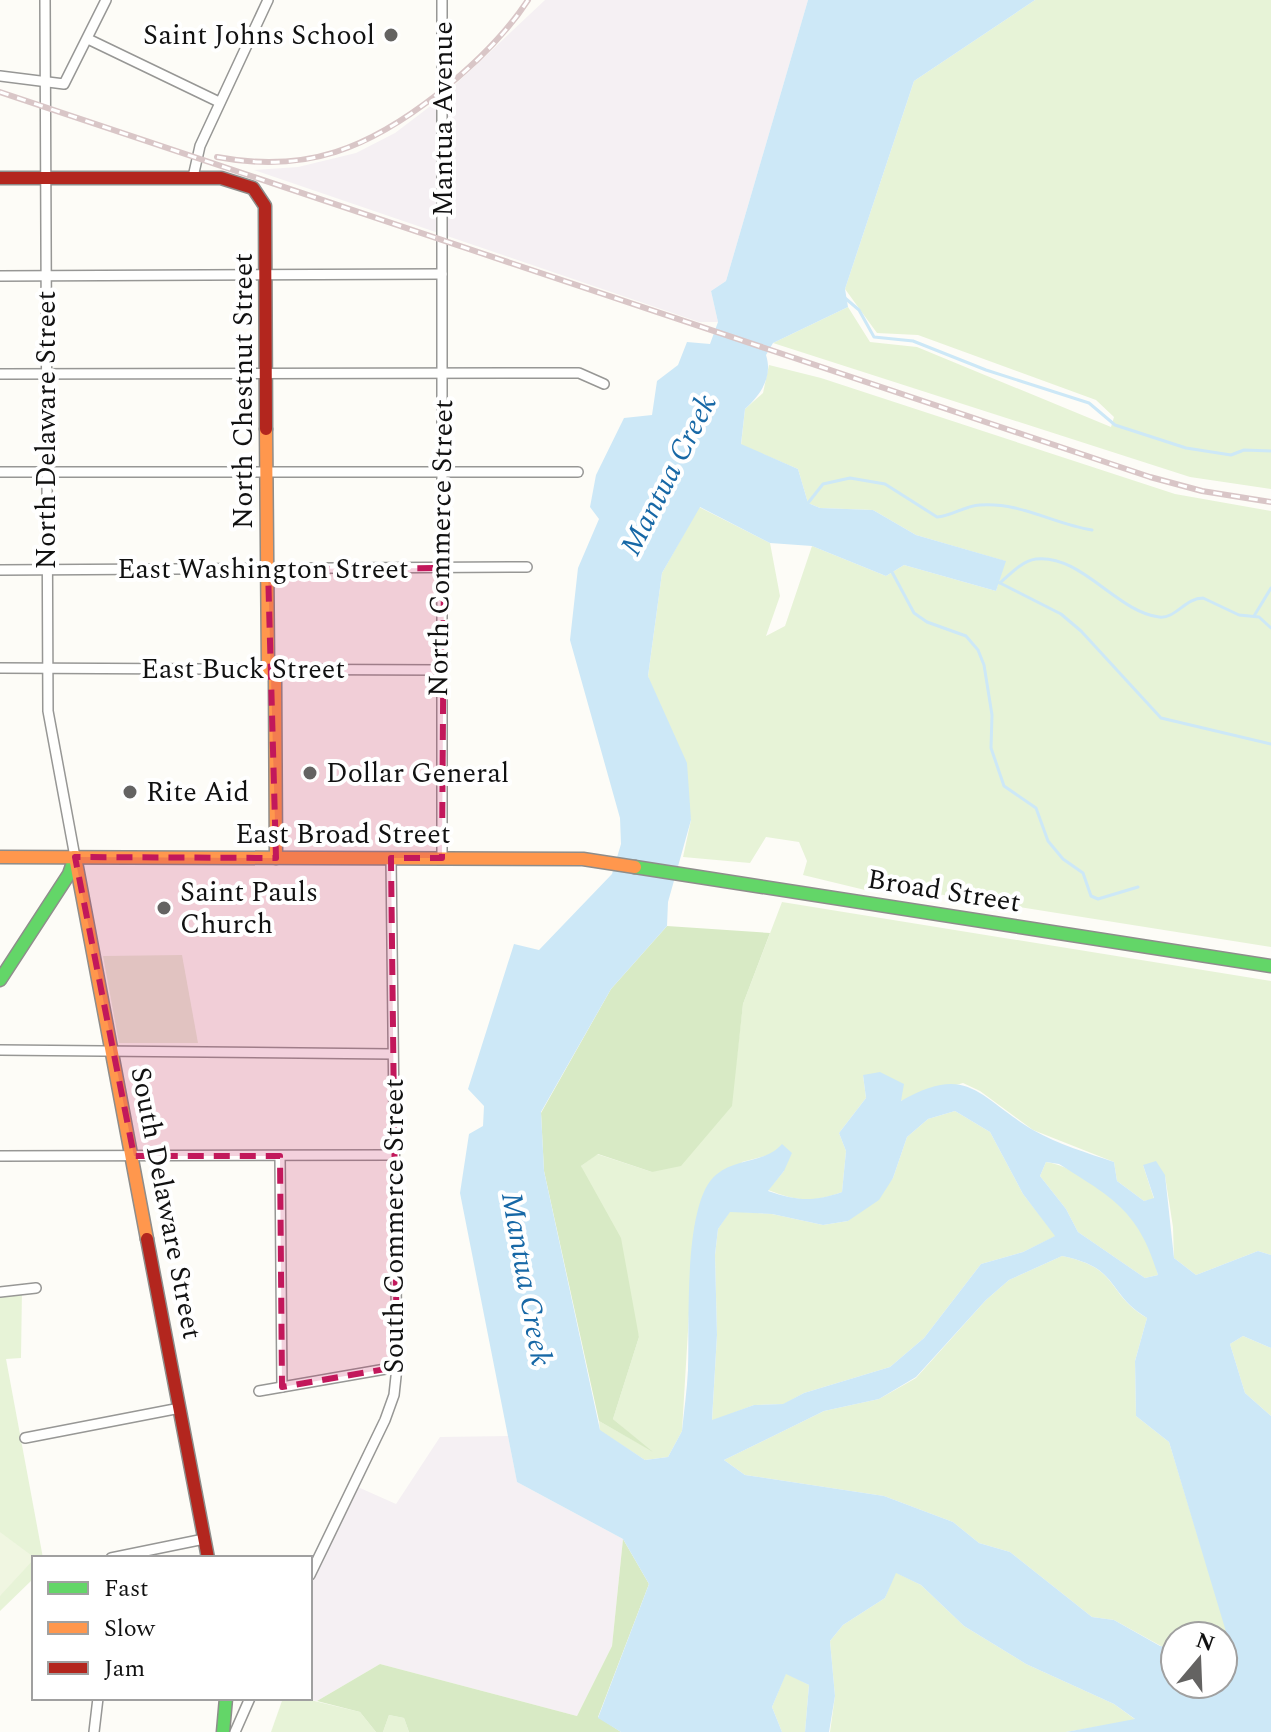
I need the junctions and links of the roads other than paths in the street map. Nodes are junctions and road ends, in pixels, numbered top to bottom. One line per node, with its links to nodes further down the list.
1 (45, 0): 7 (street, North Delaware Street)
2 (106, 0): 5 (street)
3 (268, 0): 8 (street)
4 (442, 0): 12 (street, Mantua Avenue)
5 (88, 39): 7 (street); 8 (street)
6 (0, 76): 7 (street)
7 (47, 82): 11 (street, North Delaware Street)
8 (219, 102): 9 (street)
9 (193, 177): 11 (main road); 14 (main road, North Chestnut Street)
10 (0, 178): 11 (main road)
11 (46, 178): 16 (street, North Delaware Street)
12 (443, 238): 13 (street, North Commerce Street)
13 (442, 274): 14 (street); 18 (street, North Commerce Street)
14 (267, 275): 16 (street); 17 (main road, North Chestnut Street)
15 (0, 276): 16 (street)
16 (46, 276): 20 (street, North Delaware Street)
17 (267, 373): 18 (street); 20 (street); 25 (main road, North Chestnut Street)
18 (443, 373): 21 (street); 22 (street, North Commerce Street)
19 (0, 374): 20 (street)
20 (46, 374): 24 (street, North Delaware Street)
21 (604, 384)
22 (443, 471): 25 (street); 26 (street); 28 (street, North Commerce Street)
23 (0, 472): 24 (street)
24 (47, 472): 25 (street); 31 (street, North Delaware Street)
25 (267, 472): 29 (main road, North Chestnut Street)
26 (578, 472)
27 (527, 567): 28 (street, East Washington Street)
28 (444, 568): 29 (street, East Washington Street); 35 (street, North Commerce Street)
29 (268, 569): 31 (street, East Washington Street); 32 (main road, North Chestnut Street)
30 (0, 570): 31 (street, East Washington Street)
31 (46, 570): 34 (street, North Delaware Street)
32 (268, 667): 34 (street, East Buck Street); 35 (street, East Buck Street); 38 (main road, North Chestnut Street)
33 (0, 668): 34 (street, East Buck Street)
34 (47, 668): 37 (street, North Delaware Street)
35 (439, 670): 40 (street, North Commerce Street)
36 (0, 857): 37 (main road, East Broad Street)
37 (75, 857): 38 (main road, East Broad Street); 43 (main road); 45 (main road, South Delaware Street)
38 (276, 858): 39 (main road, East Broad Street)
39 (391, 858): 40 (main road, East Broad Street); 46 (street, South Commerce Street)
40 (442, 858): 41 (main road, East Broad Street)
41 (610, 862): 42 (main road, Broad Street)
42 (1271, 966)
43 (0, 980)
44 (0, 1050): 45 (street)
45 (114, 1054): 46 (street); 49 (main road, South Delaware Street)
46 (392, 1054): 47 (street, South Commerce Street)
47 (393, 1155): 50 (street); 53 (street, South Commerce Street)
48 (0, 1156): 49 (street)
49 (134, 1156): 50 (street); 56 (main road, South Delaware Street)
50 (280, 1156): 54 (street)
51 (36, 1288): 52 (street)
52 (0, 1292)
53 (397, 1367): 54 (street); 61 (street, South Commerce Street)
54 (282, 1387): 55 (street)
55 (259, 1391)
56 (180, 1408): 57 (street); 58 (main road, South Delaware Street)
57 (25, 1438)
58 (204, 1539): 59 (street); 60 (main road, South Delaware Street)
59 (122, 1556)
60 (208, 1556)
61 (312, 1571)
62 (98, 1700): 65 (street)
63 (226, 1700): 66 (main road)
64 (249, 1700): 67 (street)
65 (94, 1732)
66 (223, 1732)
67 (235, 1732)

